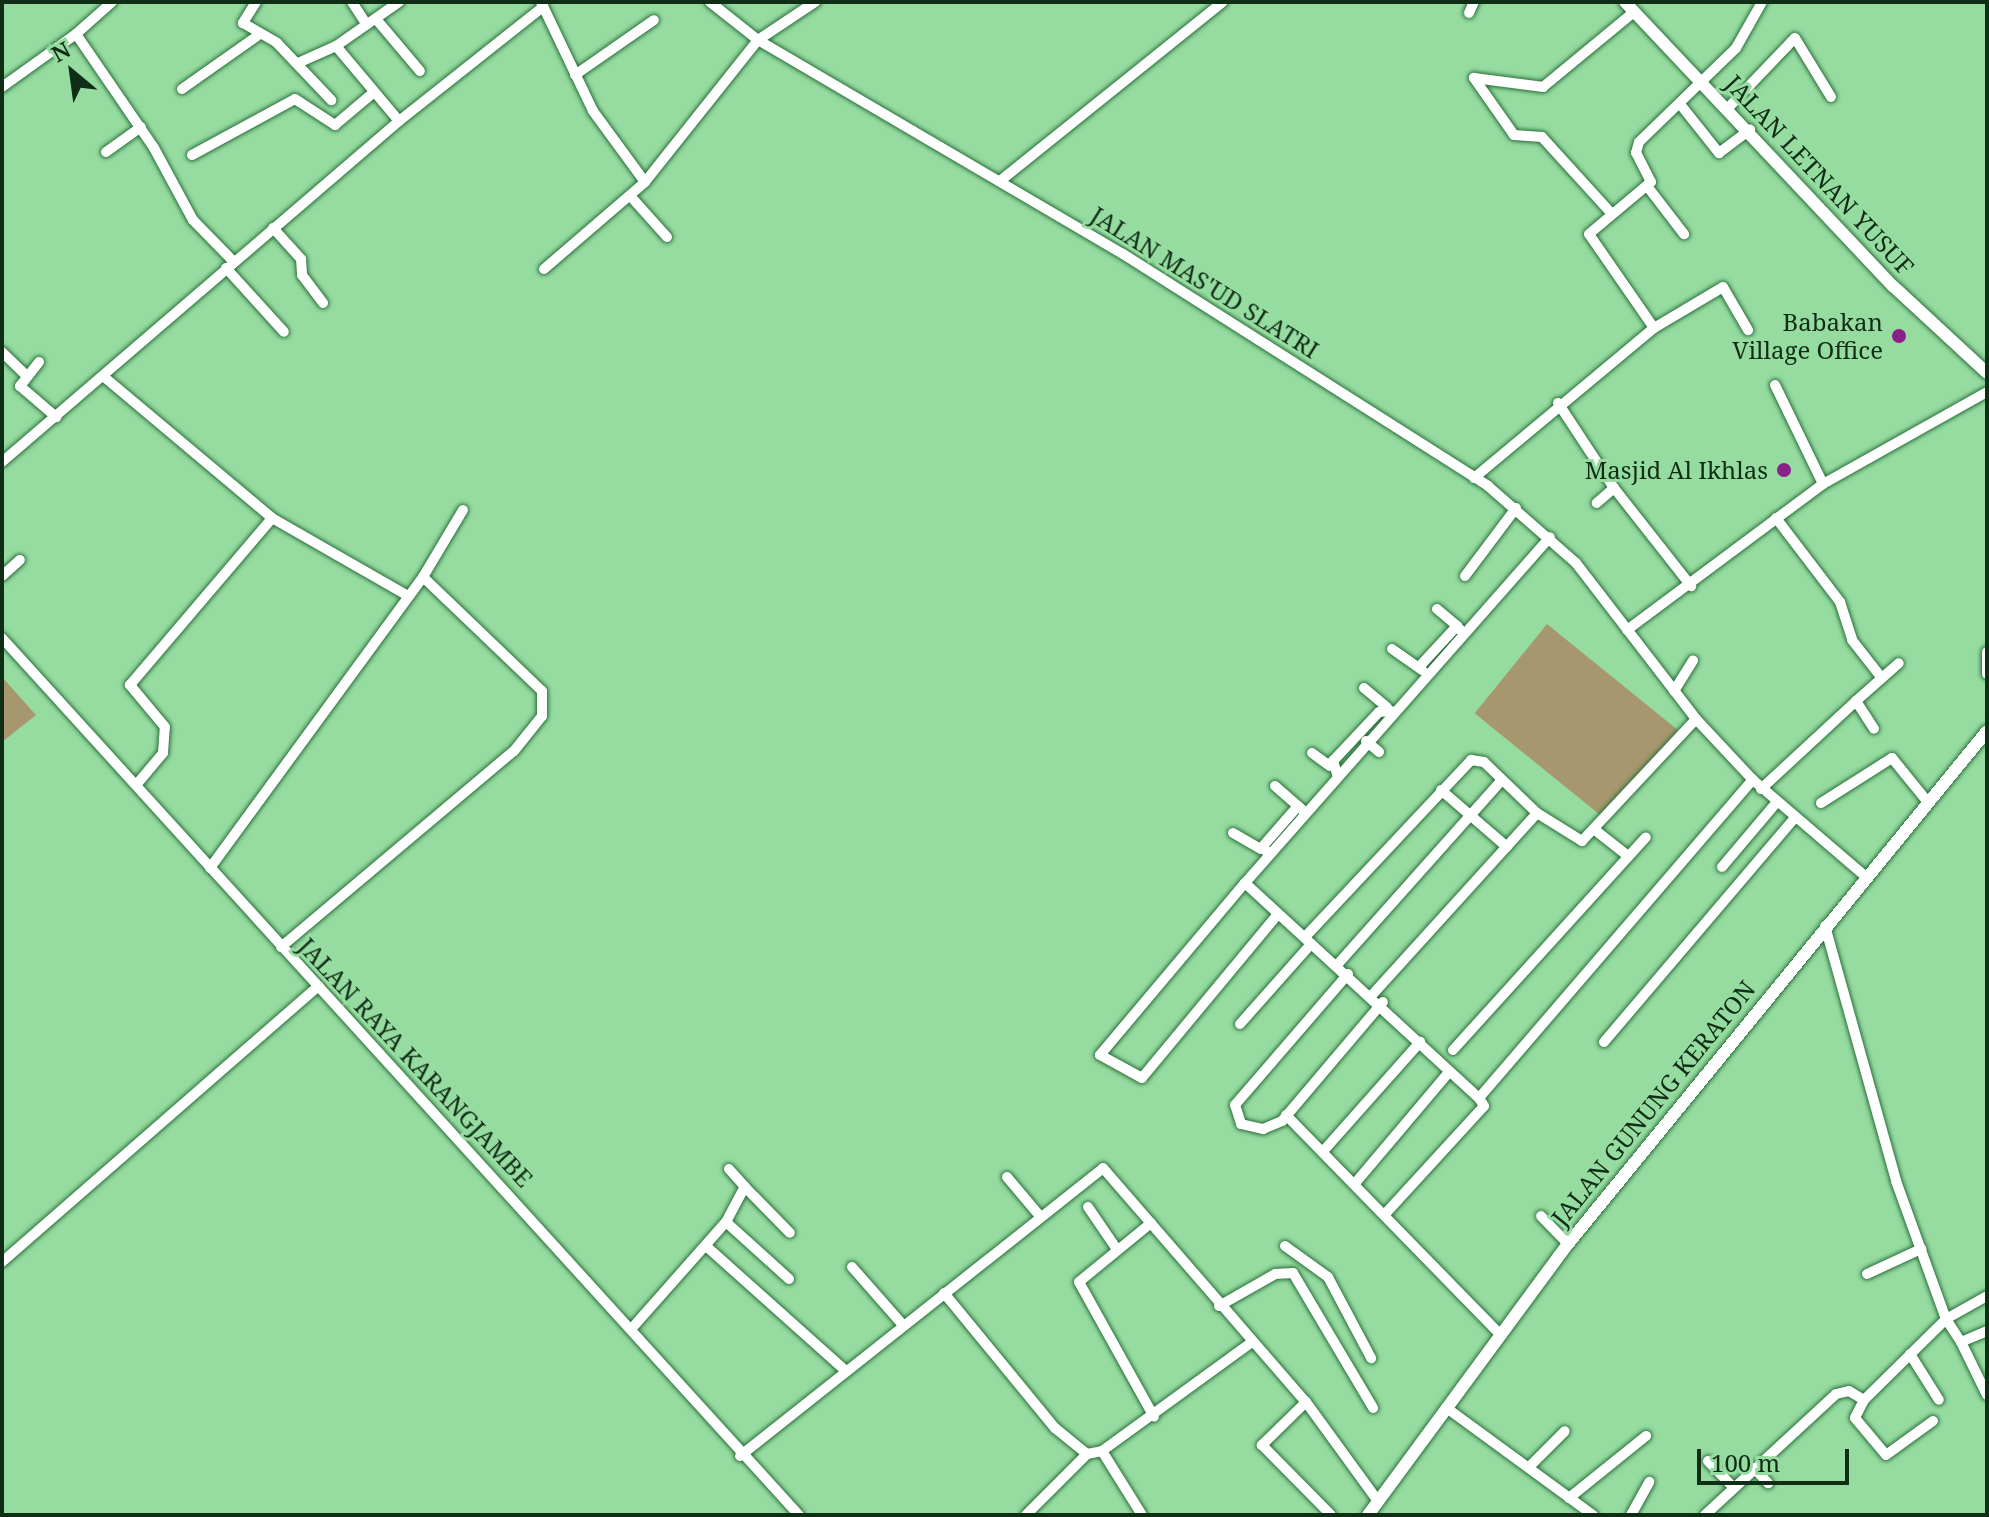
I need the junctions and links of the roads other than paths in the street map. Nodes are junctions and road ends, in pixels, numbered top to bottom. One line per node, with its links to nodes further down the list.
1 (112, 2): 13 (street)
2 (256, 2): 14 (street)
3 (352, 2): 12 (street)
4 (710, 2): 15 (street, JALAN MAS'UD SLATRI)
5 (815, 2): 15 (street)
6 (1223, 2): 33 (street)
7 (1762, 2): 20 (street)
8 (392, 4): 12 (street)
9 (542, 4): 19 (street); 28 (street)
10 (1630, 7): 20 (street, JALAN LETNAN YUSUF); 37 (street)
11 (654, 20): 19 (street)
12 (371, 22): 16 (street); 18 (street)
13 (76, 34): 21 (street); 29 (street)
14 (257, 36): 17 (street); 22 (street)
15 (758, 40): 33 (street, JALAN MAS'UD SLATRI); 34 (street)
16 (336, 46): 17 (street); 23 (street)
17 (298, 63): 25 (street)
18 (420, 71)
19 (575, 75): 34 (street)
20 (1703, 84): 26 (street); 27 (street, JALAN LETNAN YUSUF)
21 (2, 87)
22 (182, 89)
23 (374, 92): 28 (street); 32 (street)
24 (1831, 97): 27 (street)
25 (331, 100)
26 (1680, 104): 30 (street); 35 (street)
27 (1729, 107): 30 (street, JALAN LETNAN YUSUF)
28 (399, 121): 38 (street)
29 (141, 127): 31 (street); 41 (street)
30 (1750, 130): 49 (street, JALAN LETNAN YUSUF)
31 (106, 152)
32 (192, 155)
33 (1000, 181): 57 (street, JALAN MAS'UD SLATRI)
34 (645, 182): 36 (street)
35 (1647, 186): 37 (street); 39 (street)
36 (633, 199): 40 (street); 42 (street)
37 (1612, 214): 44 (street)
38 (273, 228): 41 (street); 43 (street)
39 (1684, 234)
40 (667, 237)
41 (230, 265): 46 (street); 51 (street)
42 (544, 269)
43 (323, 303)
44 (1654, 328): 45 (street); 54 (street)
45 (1748, 330)
46 (284, 332)
47 (2, 352): 50 (street)
48 (39, 362): 50 (street)
49 (1987, 373)
50 (27, 376): 55 (street)
51 (103, 376): 55 (street); 63 (street)
52 (1775, 385): 58 (street)
53 (1987, 392): 58 (street)
54 (1558, 403): 57 (street); 59 (street)
55 (56, 417): 56 (street)
56 (2, 462)
57 (1474, 478): 61 (street, JALAN MAS'UD SLATRI)
58 (1823, 484): 64 (street)
59 (1614, 488): 60 (street); 70 (street)
60 (1597, 503)
61 (1516, 508): 65 (street, JALAN MAS'UD SLATRI); 68 (street)
62 (463, 510): 69 (street)
63 (272, 518): 71 (street); 96 (street)
64 (1776, 518): 70 (street); 82 (street)
65 (1550, 537): 73 (street); 74 (street, JALAN MAS'UD SLATRI)
66 (20, 560): 67 (street)
67 (2, 576)
68 (1465, 576)
69 (423, 577): 71 (street); 120 (street)
70 (1691, 586): 74 (street)
71 (408, 596): 114 (street)
72 (1437, 609): 73 (street)
73 (1460, 630): 80 (street)
74 (1627, 630): 84 (street, JALAN MAS'UD SLATRI)
75 (2, 638): 96 (street, JALAN RAYA KARANGJAMBE)
76 (1392, 649): 80 (street)
77 (1987, 652): 81 (street)
78 (1693, 661): 84 (street)
79 (1899, 663): 82 (street)
80 (1423, 670): 86 (street)
81 (1987, 674)
82 (1881, 677): 85 (street)
83 (1364, 688): 86 (street)
84 (1674, 691): 87 (street, JALAN MAS'UD SLATRI)
85 (1856, 701): 88 (street); 98 (street)
86 (1389, 709): 90 (street); 93 (street)
87 (1696, 719): 95 (street, JALAN MAS'UD SLATRI); 107 (street)
88 (1874, 729)
89 (1987, 731): 100 (street, JALAN GUNUNG KERATON)
90 (1366, 741): 91 (street); 93 (street)
91 (1379, 752)
92 (1312, 753): 93 (street)
93 (1334, 770): 103 (street)
94 (1502, 780): 99 (street); 104 (street); 105 (street)
95 (1753, 780): 98 (street, JALAN MAS'UD SLATRI); 131 (street)
96 (137, 784): 114 (street, JALAN RAYA KARANGJAMBE)
97 (1275, 786): 103 (street)
98 (1761, 789): 101 (street, JALAN MAS'UD SLATRI)
99 (1441, 790): 105 (street); 119 (street)
100 (1926, 800): 102 (street); 115 (street, JALAN GUNUNG KERATON)
101 (1776, 803): 106 (street, JALAN MAS'UD SLATRI); 113 (street)
102 (1821, 803)
103 (1301, 808): 111 (street)
104 (1537, 813): 107 (street); 110 (street)
105 (1470, 815): 110 (street); 121 (street)
106 (1793, 820): 115 (street, JALAN MAS'UD SLATRI); 128 (street)
107 (1595, 830): 112 (street)
108 (1233, 833): 111 (street)
109 (1646, 837): 112 (street)
110 (1507, 847): 124 (street)
111 (1264, 851): 116 (street)
112 (1628, 856): 129 (street)
113 (1722, 867)
114 (210, 868): 120 (street, JALAN RAYA KARANGJAMBE)
115 (1866, 877): 118 (street, JALAN GUNUNG KERATON)
116 (1245, 883): 117 (street); 117 (street)
117 (1278, 914): 119 (street)
118 (1825, 926): 145 (street, JALAN GUNUNG KERATON); 149 (street)
119 (1308, 941): 121 (street); 126 (street)
120 (281, 947): 123 (street, JALAN RAYA KARANGJAMBE)
121 (1337, 965): 122 (street)
122 (1348, 974): 124 (street); 132 (street)
123 (318, 986): 151 (street); 161 (street, JALAN RAYA KARANGJAMBE)
124 (1373, 994): 125 (street)
125 (1383, 1002): 127 (street); 132 (street)
126 (1240, 1024)
127 (1420, 1042): 130 (street); 133 (street)
128 (1604, 1042)
129 (1453, 1050)
130 (1449, 1072): 131 (street); 136 (street)
131 (1479, 1098): 139 (street)
132 (1286, 1115): 133 (street)
133 (1326, 1148): 136 (street)
134 (729, 1169): 137 (street)
135 (1007, 1177): 140 (street)
136 (1357, 1181): 139 (street)
137 (745, 1187): 142 (street); 144 (street)
138 (1088, 1207): 148 (street)
139 (1386, 1213): 163 (street)
140 (1039, 1215): 143 (street); 156 (street)
141 (1541, 1216): 145 (street)
142 (726, 1222): 146 (street); 155 (street)
143 (1151, 1223): 148 (street); 158 (street)
144 (790, 1233)
145 (1568, 1244): 163 (street, JALAN GUNUNG KERATON)
146 (706, 1246): 161 (street); 168 (street)
147 (1285, 1246): 150 (street)
148 (1116, 1248): 175 (street)
149 (1921, 1249): 154 (street); 159 (street)
150 (1310, 1259): 153 (street); 167 (street)
151 (2, 1262)
152 (852, 1267): 160 (street)
153 (1293, 1273): 158 (street); 173 (street)
154 (1867, 1274)
155 (789, 1279)
156 (944, 1293): 160 (street); 180 (street)
157 (1987, 1296): 159 (street)
158 (1219, 1306): 164 (street)
159 (1946, 1319): 165 (street); 166 (street)
160 (902, 1324): 168 (street)
161 (633, 1327): 181 (street, JALAN RAYA KARANGJAMBE)
162 (1987, 1331): 165 (street)
163 (1500, 1334): 174 (street, JALAN GUNUNG KERATON)
164 (1252, 1342): 172 (street); 175 (street)
165 (1961, 1342): 169 (street)
166 (1910, 1354): 170 (street); 171 (street)
167 (1371, 1358)
168 (846, 1371): 181 (street)
169 (1987, 1395)
170 (1864, 1400): 176 (street); 184 (street)
171 (1939, 1400)
172 (1306, 1402): 189 (street); 193 (street)
173 (1373, 1408)
174 (1448, 1409): 183 (street); 189 (street, JALAN GUNUNG KERATON)
175 (1154, 1417): 179 (street)
176 (1933, 1421)
177 (1565, 1431): 183 (street)
178 (1646, 1436): 188 (street)
179 (1102, 1451): 180 (street); 192 (street)
180 (1087, 1454): 191 (street)
181 (740, 1456): 190 (street, JALAN RAYA KARANGJAMBE)
182 (1708, 1461): 187 (street)
183 (1530, 1466): 188 (street)
184 (1754, 1468): 186 (street); 187 (street)
185 (1649, 1482): 196 (street)
186 (1768, 1483)
187 (1732, 1486): 197 (street)
188 (1569, 1498): 195 (street)
189 (1378, 1501): 194 (street, JALAN GUNUNG KERATON)
190 (799, 1515)
191 (1026, 1515)
192 (1142, 1515)
193 (1331, 1515)
194 (1368, 1515)
195 (1593, 1515)
196 (1631, 1515)
197 (1705, 1515)

